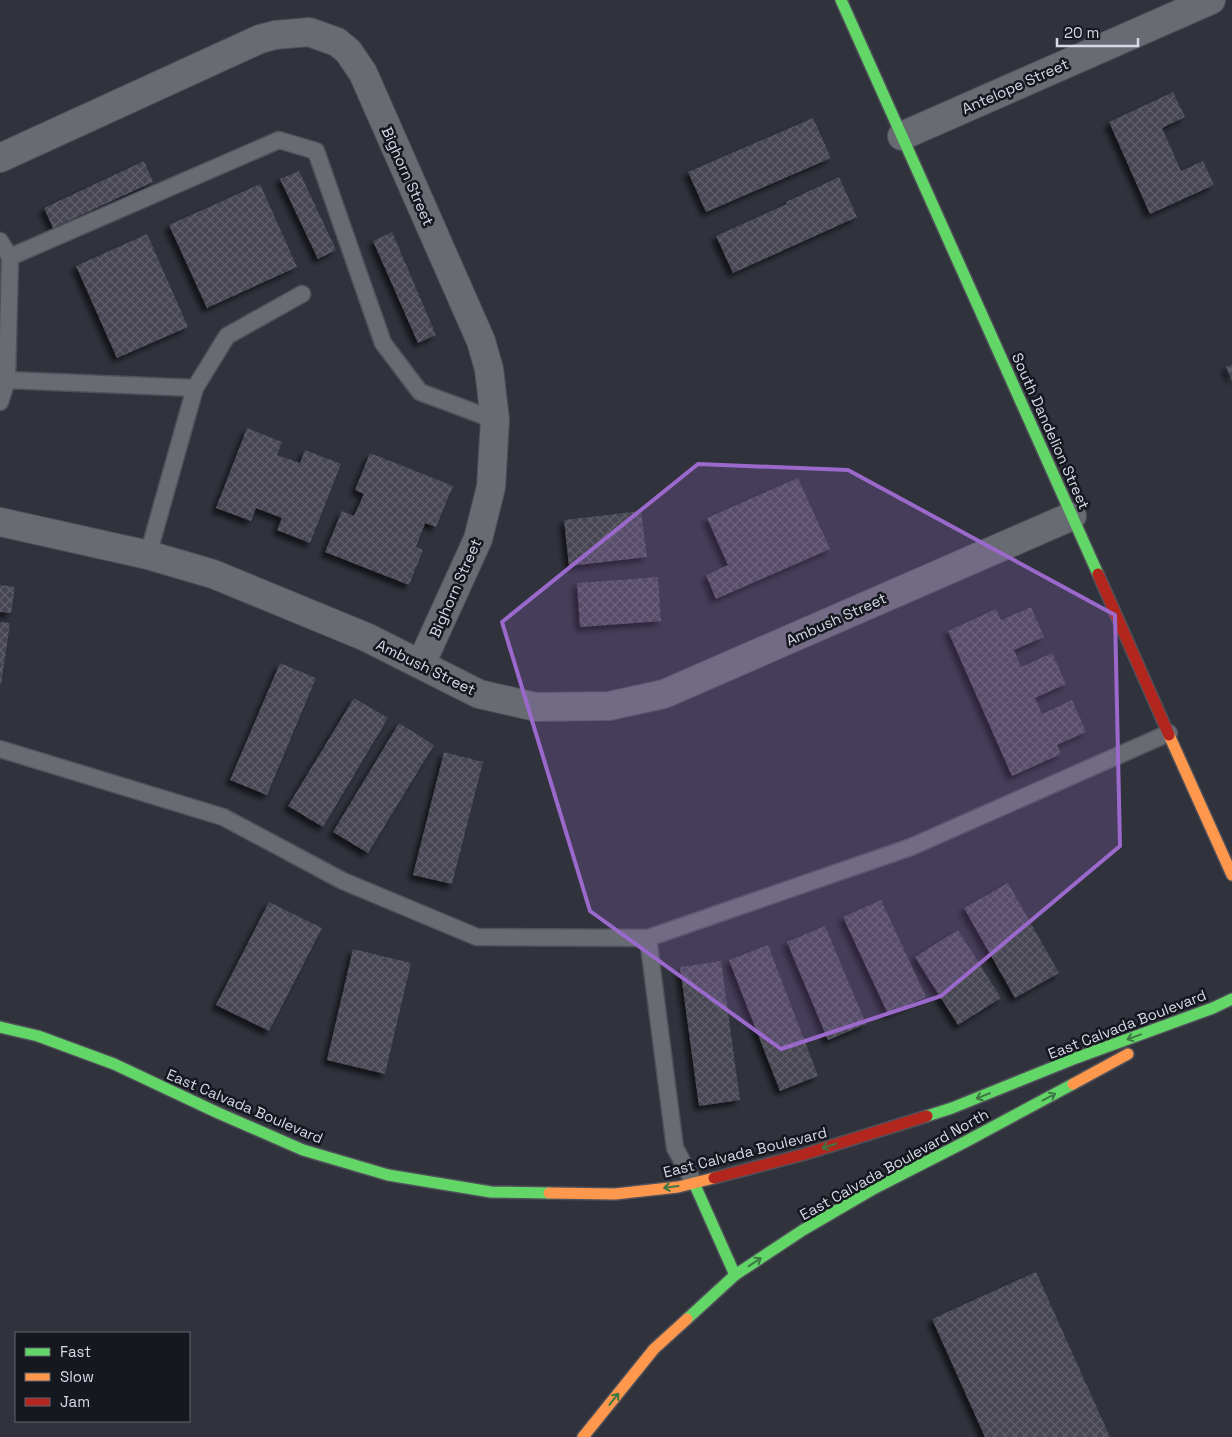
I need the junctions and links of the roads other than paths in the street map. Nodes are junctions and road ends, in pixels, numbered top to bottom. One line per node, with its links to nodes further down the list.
1 (841, 0): 3 (main road, South Dandelion Street)
2 (1211, 0): 3 (street, Antelope Street)
3 (902, 136): 12 (main road, South Dandelion Street)
4 (0, 158): 11 (street, Bighorn Street)
5 (0, 241): 6 (lane)
6 (10, 257): 8 (lane); 11 (lane)
7 (302, 294): 9 (lane)
8 (7, 380): 9 (lane); 10 (lane)
9 (195, 388): 14 (lane)
10 (0, 402)
11 (495, 420): 15 (street, Bighorn Street)
12 (1072, 516): 15 (street, Ambush Street); 16 (main road, South Dandelion Street)
13 (0, 522): 14 (street, Ambush Street)
14 (148, 555): 15 (street, Ambush Street)
15 (421, 664)
16 (1169, 733): 18 (main road, South Dandelion Street); 19 (lane)
17 (0, 749): 19 (lane)
18 (1232, 875)
19 (648, 938): 23 (lane)
20 (1232, 999): 21 (main road, East Calvada Boulevard)
21 (1213, 1008): 23 (main road, East Calvada Boulevard, one-way to 23); 24 (main road, East Calvada Boulevard North, one-way to 21)
22 (0, 1027): 23 (main road, East Calvada Boulevard, one-way to 22)
23 (694, 1183): 24 (main road)
24 (735, 1275): 25 (main road, East Calvada Boulevard North, one-way to 24)
25 (583, 1437)

